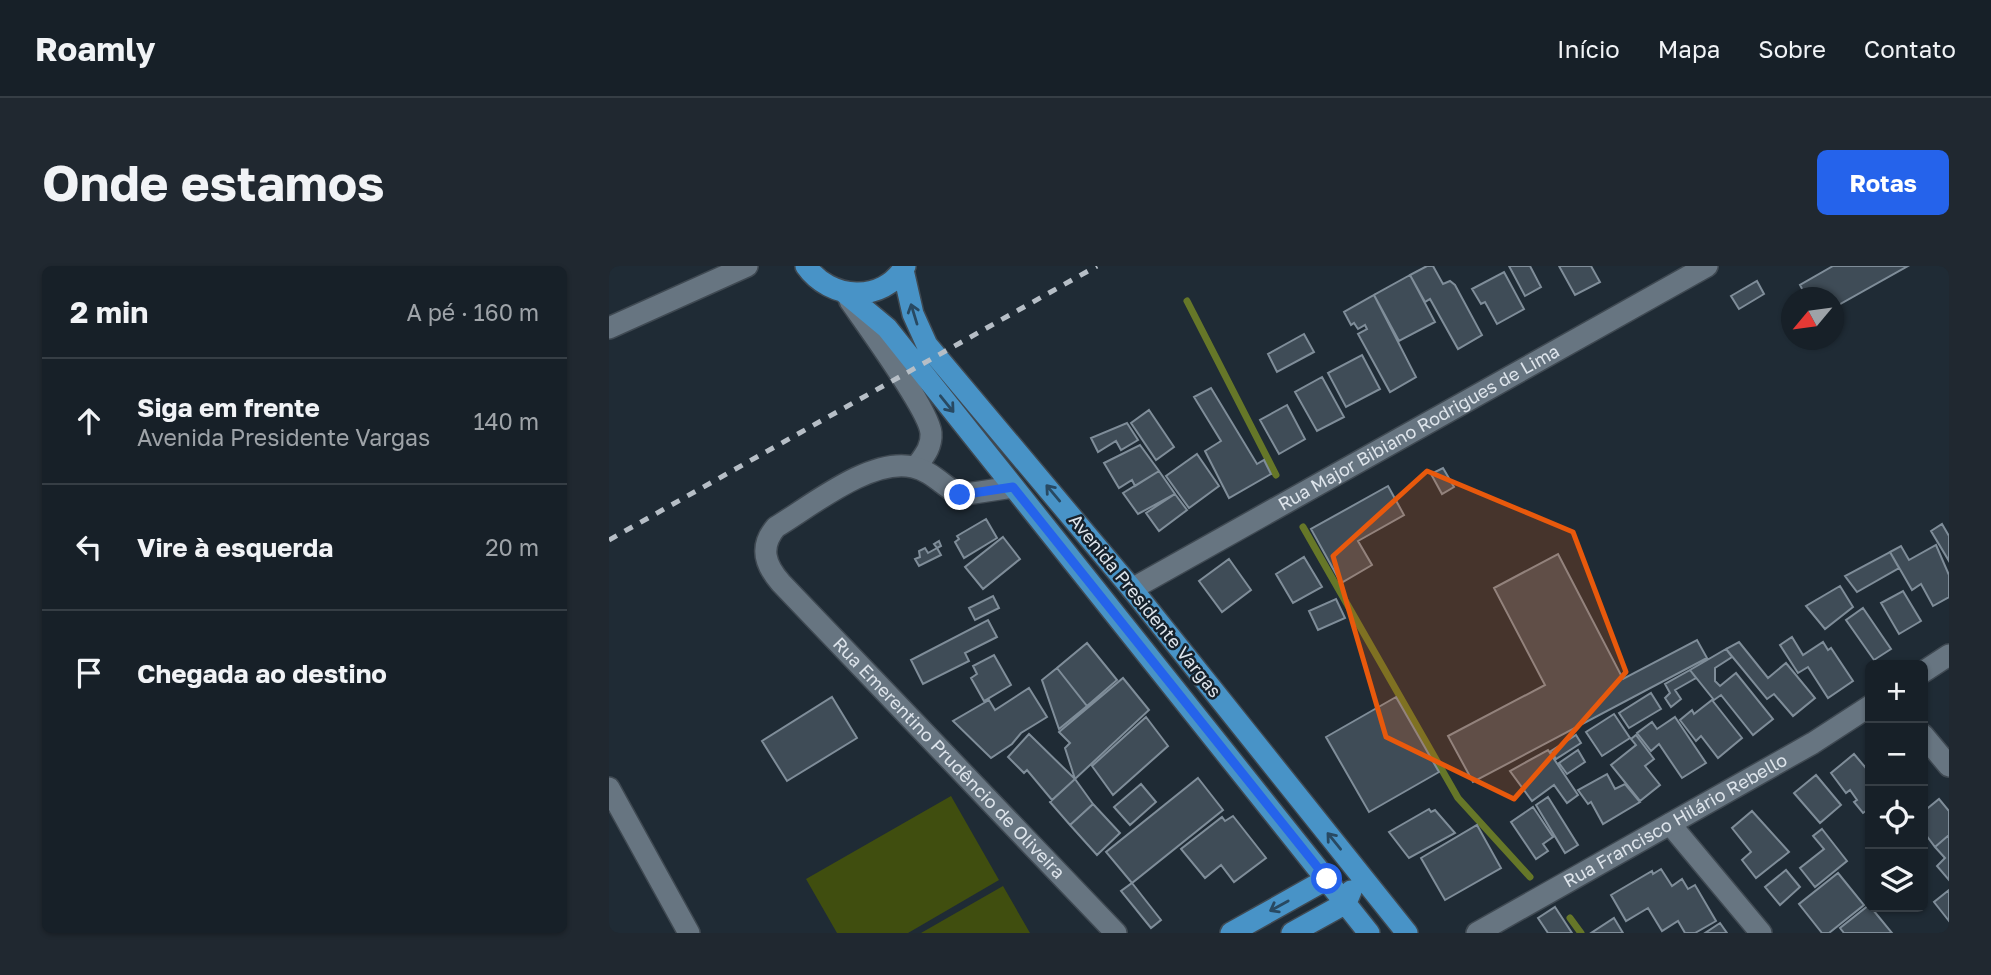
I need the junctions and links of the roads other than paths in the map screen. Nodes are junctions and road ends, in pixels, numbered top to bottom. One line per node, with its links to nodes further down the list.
1 (747, 266): 6 (street)
2 (806, 266): 5 (main road, Avenida Presidente Vargas)
3 (1707, 266): 9 (street, Rua Major Bibiano Rodrigues de Lima)
4 (904, 268): 5 (main road); 9 (main road, Avenida Presidente Vargas, one-way to 4)
5 (845, 293): 7 (street); 8 (main road, Avenida Presidente Vargas, one-way to 8)
6 (609, 328)
7 (916, 467): 8 (street); 21 (street, Rua Emerentino Prudêncio de Oliveira)
8 (1013, 487): 18 (main road, Avenida Presidente Vargas)
9 (1132, 589): 17 (main road, Avenida Presidente Vargas, one-way to 9)
10 (1949, 655): 11 (street)
11 (1928, 669)
12 (1865, 709): 16 (street, Rua Francisco Hilário Rebello)
13 (1928, 741): 14 (street)
14 (1949, 766)
15 (609, 788): 20 (street)
16 (1670, 824): 26 (street, Rua Francisco Hilário Rebello); 27 (street)
17 (1360, 873): 19 (main road); 25 (main road, Avenida Presidente Vargas)
18 (1327, 879): 19 (main road, Avenida Presidente Vargas); 22 (main road, one-way to 22)
19 (1346, 903): 23 (main road); 24 (main road, Avenida Presidente Vargas)
20 (688, 933)
21 (1116, 933)
22 (1231, 933)
23 (1292, 933)
24 (1369, 933)
25 (1407, 933)
26 (1477, 933)
27 (1761, 933)

